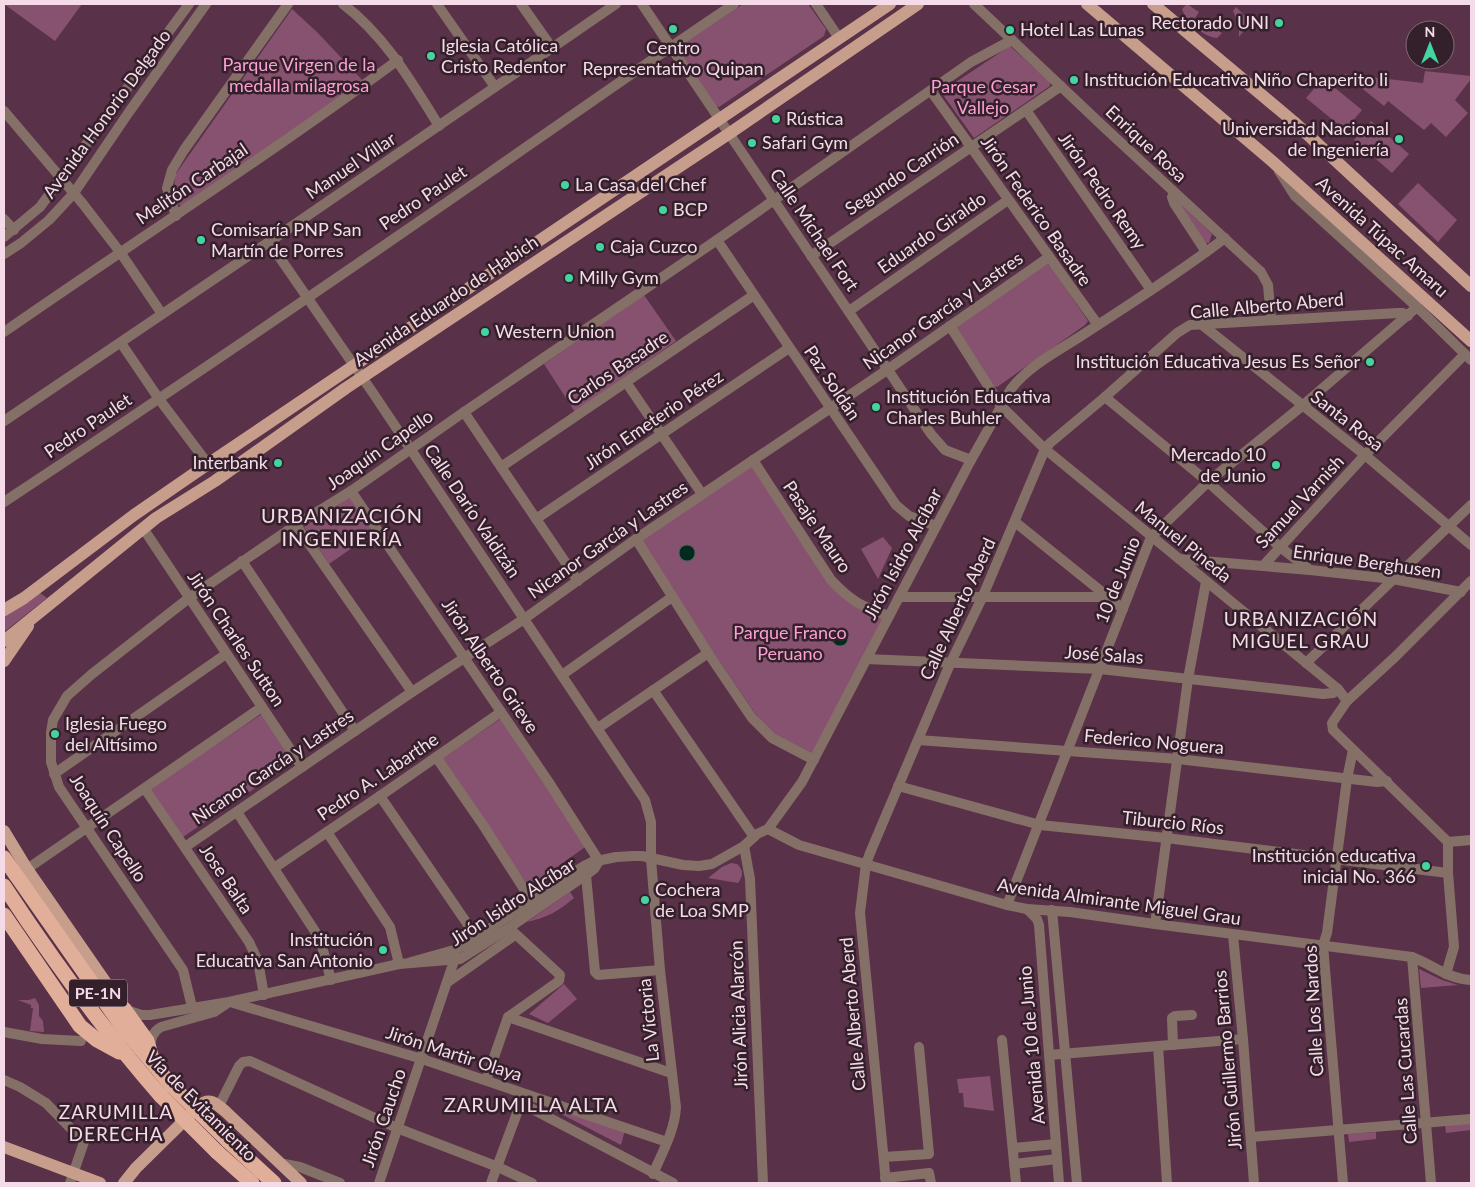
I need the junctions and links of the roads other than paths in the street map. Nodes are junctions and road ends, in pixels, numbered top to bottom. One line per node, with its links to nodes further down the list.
1 (189, 4): 31 (street, Avenida Honorio Delgado)
2 (206, 4): 32 (street, Avenida Honorio Delgado)
3 (288, 4): 36 (street)
4 (344, 4): 20 (street)
5 (437, 4): 22 (street)
6 (521, 4): 19 (street)
7 (616, 4): 19 (street, Manuel Villar)
8 (642, 4): 18 (street, Calle Michael Fort)
9 (734, 4): 18 (street, Pedro Paulet)
10 (816, 4): 16 (street)
11 (890, 4): 16 (main road, Avenida Eduardo de Habich)
12 (918, 4): 28 (main road, Avenida Eduardo de Habich)
13 (974, 4): 17 (street, Enrique Rosa)
14 (1087, 4): 30 (main road, Avenida Túpac Amaru)
15 (1153, 4): 48 (main road, Avenida Túpac Amaru)
16 (838, 38): 26 (main road, Avenida Eduardo de Habich)
17 (1012, 40): 21 (street, Enrique Rosa); 23 (street, Joaquín Capello)
18 (671, 46): 26 (street, Calle Michael Fort); 51 (street, Pedro Paulet)
19 (552, 48): 22 (street, Manuel Villar)
20 (398, 60): 27 (street); 36 (street, Melitón Carbajal)
21 (1061, 86): 24 (street, Segundo Carrión); 33 (street, Enrique Rosa)
22 (495, 87): 27 (street, Manuel Villar)
23 (931, 91): 29 (street, Jirón Federico Basadre); 34 (street, Joaquín Capello)
24 (1026, 110): 29 (street, Segundo Carrión); 49 (street, Jirón Pedro Remy)
25 (4, 111): 31 (street)
26 (720, 118): 28 (street, Calle Michael Fort); 65 (main road, Avenida Eduardo de Habich)
27 (439, 126): 42 (street, Manuel Villar)
28 (730, 133): 34 (street, Calle Michael Fort); 67 (main road, Avenida Eduardo de Habich)
29 (971, 146): 35 (street, Jirón Federico Basadre); 46 (street, Segundo Carrión)
30 (1273, 162): 52 (street); 61 (main road, Avenida Túpac Amaru)
31 (62, 180): 32 (street); 38 (street, Avenida Honorio Delgado)
32 (74, 193): 43 (street); 45 (street, Avenida Honorio Delgado)
33 (1175, 193): 40 (street, Enrique Rosa); 44 (street)
34 (773, 200): 41 (street, Joaquín Capello); 46 (street, Calle Michael Fort)
35 (1008, 200): 47 (street, Jirón Federico Basadre); 53 (street, Eduardo Giraldo)
36 (176, 216): 43 (street, Melitón Carbajal)
37 (4, 218): 38 (street)
38 (14, 230): 39 (street, Avenida Honorio Delgado)
39 (4, 236)
40 (1225, 238): 44 (street, Jirón Isidro Alcíbar); 56 (street, Enrique Rosa)
41 (717, 240): 50 (street, Paz Soldán); 74 (street, Joaquín Capello)
42 (269, 242): 51 (street, Calle Darío Valdizán); 54 (street, Manuel Villar)
43 (120, 252): 54 (street); 60 (street, Melitón Carbajal)
44 (1206, 252): 49 (street, Jirón Isidro Alcíbar)
45 (4, 254)
46 (811, 256): 53 (street, Calle Michael Fort)
47 (1049, 258): 58 (street, Jirón Federico Basadre); 59 (street, Nicanor García y Lastres)
48 (1471, 286)
49 (1151, 290): 58 (street, Jirón Isidro Alcíbar)
50 (754, 296): 63 (street, Paz Soldán); 68 (street, Carlos Basadre)
51 (307, 297): 65 (street, Calle Darío Valdizán); 70 (street, Pedro Paulet)
52 (1417, 307): 55 (street, 10 de Junio); 64 (street)
53 (849, 311): 66 (street, Calle Michael Fort)
54 (162, 314): 62 (street, Manuel Villar)
55 (1408, 316): 56 (street, Calle Alberto Aberd); 72 (street, 10 de Junio)
56 (1271, 320): 57 (street, Calle Alberto Aberd)
57 (1201, 324): 69 (street, Calle Alberto Aberd); 72 (street, Santa Rosa)
58 (1098, 325): 71 (street, Jirón Isidro Alcíbar)
59 (950, 326): 66 (street, Nicanor García y Lastres); 71 (street, Manuel Pineda)
60 (4, 332)
61 (1471, 340)
62 (121, 343): 70 (street); 75 (street, Manuel Villar)
63 (790, 348): 73 (street, Paz Soldán); 76 (street, Jirón Emeterio Pérez)
64 (1468, 357): 79 (street, Samuel Varnish)
65 (353, 365): 67 (street, Calle Darío Valdizán); 82 (main road, Avenida Eduardo de Habich)
66 (887, 370): 73 (street, Nicanor García y Lastres); 81 (street, Calle Michael Fort)
67 (362, 377): 77 (street, Calle Darío Valdizán); 94 (main road, Avenida Eduardo de Habich)
68 (626, 382): 76 (street); 83 (street, Carlos Basadre)
69 (1106, 397): 78 (street, Calle Alberto Aberd); 84 (street)
70 (159, 399): 82 (street); 87 (street, Pedro Paulet)
71 (1001, 406): 78 (street, Manuel Pineda); 81 (street, Jirón Isidro Alcíbar)
72 (1302, 406): 79 (street, Santa Rosa); 84 (street, 10 de Junio)
73 (829, 408): 80 (street, Nicanor García y Lastres); 92 (street, Paz Soldán)
74 (464, 412): 77 (street, Joaquín Capello); 83 (street)
75 (4, 421)
76 (662, 434): 86 (street); 89 (street, Jirón Emeterio Pérez)
77 (410, 449): 85 (street, Joaquín Capello); 121 (street, Calle Darío Valdizán)
78 (1045, 449): 90 (street, Calle Alberto Aberd); 95 (street, Manuel Pineda)
79 (1365, 455): 93 (street, Santa Rosa); 98 (street, Samuel Varnish)
80 (753, 460): 86 (street, Nicanor García y Lastres); 120 (street, Pasaje Mauro)
81 (971, 460): 92 (street, Jirón Isidro Alcíbar)
82 (208, 464): 106 (main road, Avenida Eduardo de Habich)
83 (502, 468): 89 (street)
84 (1208, 482): 95 (street, 10 de Junio); 98 (street)
85 (351, 490): 91 (street, Joaquín Capello); 125 (street, Jirón Alberto Grieve)
86 (702, 494): 96 (street, Nicanor García y Lastres)
87 (4, 502)
88 (1471, 505): 93 (street)
89 (536, 519): 104 (street)
90 (1016, 522): 111 (street); 115 (street, Calle Alberto Aberd)
91 (296, 525): 100 (street, Joaquín Capello); 135 (street)
92 (936, 526): 110 (street, Jirón Isidro Alcíbar)
93 (1448, 526): 97 (street, Santa Rosa); 103 (street)
94 (143, 528): 113 (main road, Avenida Eduardo de Habich); 114 (street, Jirón Charles Sutton)
95 (1151, 537): 99 (street, Manuel Pineda); 117 (street, 10 de Junio)
96 (636, 539): 104 (street, Nicanor García y Lastres); 109 (street)
97 (1471, 545)
98 (1280, 547): 101 (street, Samuel Varnish); 102 (street)
99 (1179, 559): 101 (street, Enrique Berghusen); 107 (street, Manuel Pineda)
100 (242, 561): 114 (street, Joaquín Capello); 140 (street)
101 (1263, 566): 102 (street, Enrique Berghusen)
102 (1310, 570): 103 (street, Enrique Berghusen)
103 (1393, 579): 108 (street, Enrique Berghusen); 128 (street)
104 (578, 581): 121 (street, Nicanor García y Lastres)
105 (1471, 581): 108 (street)
106 (45, 582): 112 (main road, Avenida Eduardo de Habich); 113 (main road)
107 (1206, 582): 128 (street, Manuel Pineda); 132 (street)
108 (1461, 592): 136 (street)
109 (672, 597): 123 (street); 131 (street)
110 (899, 597): 115 (street); 120 (street, Jirón Isidro Alcíbar)
111 (1106, 597): 115 (street); 117 (street)
112 (24, 598): 116 (main road); 118 (main road, Avenida Eduardo de Habich)
113 (58, 598): 119 (main road, Avenida Eduardo de Habich)
114 (189, 598): 124 (street, Jirón Charles Sutton); 148 (street, Joaquín Capello)
115 (982, 598): 129 (street, Calle Alberto Aberd)
116 (4, 599)
117 (1123, 609): 130 (street, 10 de Junio)
118 (4, 610)
119 (35, 616): 122 (main road, Avenida Eduardo de Habich); 126 (main road)
120 (889, 616): 127 (street, Jirón Isidro Alcíbar)
121 (524, 619): 125 (street, Nicanor García y Lastres); 131 (street, Calle Darío Valdizán)
122 (4, 641)
123 (708, 653): 134 (street); 146 (street)
124 (226, 654): 137 (street, Jirón Charles Sutton); 148 (street)
125 (465, 658): 135 (street, Nicanor García y Lastres); 138 (street, Jirón Alberto Grieve)
126 (4, 660)
127 (866, 660): 129 (street, José Salas); 146 (street, Jirón Isidro Alcíbar)
128 (1306, 663): 133 (street, Manuel Pineda)
129 (950, 664): 130 (street, José Salas); 141 (street, Calle Alberto Aberd)
130 (1100, 669): 132 (street, José Salas); 143 (street, 10 de Junio)
131 (562, 675): 139 (street, Calle Darío Valdizán)
132 (1188, 679): 133 (street, José Salas); 145 (street)
133 (1338, 689): 136 (street, Manuel Pineda)
134 (653, 690): 139 (street); 160 (street)
135 (412, 692): 140 (street, Nicanor García y Lastres)
136 (1348, 701): 142 (street)
137 (262, 708): 147 (street, Jirón Charles Sutton); 152 (street)
138 (501, 712): 144 (street, Pedro A. Labarthe); 169 (street, Jirón Alberto Grieve)
139 (598, 728): 167 (street, Calle Darío Valdizán)
140 (355, 731): 147 (street, Nicanor García y Lastres)
141 (918, 740): 143 (street, Federico Noguera); 151 (street, Calle Alberto Aberd)
142 (1353, 750): 149 (street, Calle Los Nardos); 150 (street)
143 (1068, 751): 145 (street, Federico Noguera); 155 (street, 10 de Junio)
144 (436, 757): 153 (street, Pedro A. Labarthe); 176 (street)
145 (1178, 759): 149 (street, Federico Noguera); 161 (street)
146 (814, 760): 157 (street, Jirón Isidro Alcíbar)
147 (302, 767): 154 (street, Nicanor García y Lastres)
148 (54, 774): 156 (street, Joaquín Capello)
149 (1347, 778): 150 (street, Federico Noguera); 168 (street, Calle Los Nardos)
150 (1387, 781): 163 (street)
151 (898, 786): 155 (street, Tiburcio Ríos); 170 (street, Calle Alberto Aberd)
152 (145, 788): 156 (street); 165 (street, Jose Balta)
153 (380, 796): 159 (street, Pedro A. Labarthe); 184 (street)
154 (237, 812): 165 (street, Nicanor García y Lastres); 171 (street)
155 (1040, 825): 161 (street, Tiburcio Ríos); 177 (street, 10 de Junio)
156 (87, 828): 172 (street); 198 (street, Joaquín Capello)
157 (768, 829): 160 (street, Jirón Isidro Alcíbar); 170 (street, Avenida Almirante Miguel Grau)
158 (4, 830): 172 (main road)
159 (327, 832): 171 (street, Pedro A. Labarthe); 190 (street)
160 (754, 836): 164 (street, Jirón Isidro Alcíbar)
161 (1166, 838): 168 (street, Tiburcio Ríos); 181 (street)
162 (1471, 840): 163 (street)
163 (1448, 842): 173 (street)
164 (744, 846): 167 (street, Jirón Isidro Alcíbar); 246 (street, Jirón Alicia Alarcón)
165 (185, 847): 196 (street, Jose Balta)
166 (4, 858): 212 (highway, PE-1N)
167 (651, 859): 169 (street, Jirón Isidro Alcíbar); 191 (street, La Victoria)
168 (1336, 859): 173 (street, Tiburcio Ríos); 185 (street, Calle Los Nardos)
169 (599, 861): 174 (street, Jirón Isidro Alcíbar); 176 (street, Jirón Isidro Alcíbar)
170 (866, 864): 177 (street, Avenida Almirante Miguel Grau); 228 (street, Calle Alberto Aberd)
171 (274, 868): 193 (street)
172 (26, 869): 199 (main road)
173 (1448, 874): 192 (street)
174 (586, 875): 182 (street, Jirón Isidro Alcíbar); 191 (street)
175 (4, 886): 210 (highway, PE-1N)
176 (531, 900): 184 (street, Jirón Isidro Alcíbar)
177 (1007, 905): 178 (street, Avenida Almirante Miguel Grau)
178 (1028, 909): 179 (street, Avenida Almirante Miguel Grau); 211 (street, Avenida 10 de Junio)
179 (1052, 910): 181 (street, Avenida Almirante Miguel Grau); 209 (street, Avenida 10 de Junio)
180 (4, 915): 210 (highway)
181 (1155, 924): 183 (street, Avenida Almirante Miguel Grau)
182 (512, 932): 188 (street, Jirón Isidro Alcíbar); 195 (street); 201 (street)
183 (1233, 934): 185 (street, Avenida Almirante Miguel Grau); 203 (street, Jirón Guillermo Barrios)
184 (477, 938): 186 (street, Jirón Isidro Alcíbar)
185 (1323, 945): 187 (street, Avenida Almirante Miguel Grau); 222 (street, Calle Los Nardos)
186 (458, 949): 188 (street, Jirón Caucho); 189 (street, Jirón Isidro Alcíbar)
187 (1412, 957): 192 (street, Avenida Almirante Miguel Grau); 220 (street, Calle Las Cucardas)
188 (455, 961): 189 (street, Jirón Isidro Alcíbar); 195 (street, Jirón Caucho)
189 (411, 962): 190 (street, Jirón Isidro Alcíbar)
190 (399, 964): 193 (street, Jirón Isidro Alcíbar)
191 (660, 970): 214 (street, La Victoria)
192 (1446, 974): 194 (street, Avenida Almirante Miguel Grau)
193 (331, 980): 196 (street, Jirón Isidro Alcíbar)
194 (1471, 980)
195 (448, 982): 213 (street, Jirón Caucho)
196 (264, 995): 197 (street, Jirón Isidro Alcíbar)
197 (229, 1002): 198 (street, Jirón Isidro Alcíbar); 212 (street, Jirón Isidro Alcíbar); 213 (street, Jirón Martir Olaya)
198 (192, 1007): 199 (street, Jirón Isidro Alcíbar)
199 (124, 1009): 212 (highway)
200 (1192, 1015): 206 (street)
201 (508, 1017): 214 (street); 216 (street)
202 (4, 1032): 205 (street)
203 (1243, 1039): 206 (street); 223 (street, Jirón Guillermo Barrios)
204 (1002, 1040): 227 (street)
205 (81, 1041)
206 (1173, 1044): 207 (street)
207 (1158, 1046): 209 (street); 251 (street)
208 (919, 1047): 228 (street)
209 (1066, 1053): 211 (street); 250 (street, Avenida 10 de Junio)
210 (124, 1055): 238 (highway, Vía de Evitamiento / PE-1N, bridge)
211 (1049, 1055): 225 (street, Avenida 10 de Junio)
212 (153, 1060): 239 (highway, Vía de Evitamiento / PE-1N, bridge)
213 (422, 1060): 216 (street, Jirón Martir Olaya); 221 (street, Jirón Caucho)
214 (671, 1073): 224 (street, La Victoria)
215 (4, 1080): 234 (street)
216 (486, 1080): 217 (street, Jirón Martir Olaya)
217 (523, 1098): 224 (street, Jirón Martir Olaya); 232 (street); 233 (street, Jirón Martir Olaya)
218 (219, 1106): 221 (street); 230 (main road); 237 (main road)
219 (1471, 1119): 220 (street)
220 (1426, 1124): 222 (street); 254 (street, Calle Las Cucardas)
221 (397, 1128): 232 (street); 242 (street, Jirón Caucho)
222 (1337, 1131): 223 (street); 253 (street, Calle Los Nardos)
223 (1251, 1137): 252 (street, Jirón Guillermo Barrios)
224 (667, 1142): 233 (street, La Victoria)
225 (1056, 1144): 227 (street); 229 (street, Avenida 10 de Junio)
226 (4, 1147): 234 (main road)
227 (1013, 1148): 231 (street)
228 (884, 1157): 235 (street, Calle Alberto Aberd)
229 (1057, 1159): 231 (street); 249 (street, Avenida 10 de Junio)
230 (279, 1163): 240 (main road); 241 (street)
231 (1014, 1164): 248 (street)
232 (498, 1168): 243 (street); 244 (street)
233 (653, 1174): 245 (street, Jirón Martir Olaya)
234 (72, 1178): 236 (main road)
235 (886, 1181): 247 (street)
236 (100, 1183)
237 (124, 1183)
238 (252, 1183)
239 (274, 1183)
240 (302, 1183)
241 (340, 1183)
242 (379, 1183)
243 (491, 1183)
244 (532, 1183)
245 (673, 1183)
246 (763, 1183)
247 (930, 1183)
248 (1016, 1183)
249 (1059, 1183)
250 (1077, 1183)
251 (1167, 1183)
252 (1254, 1183)
253 (1343, 1183)
254 (1431, 1183)

